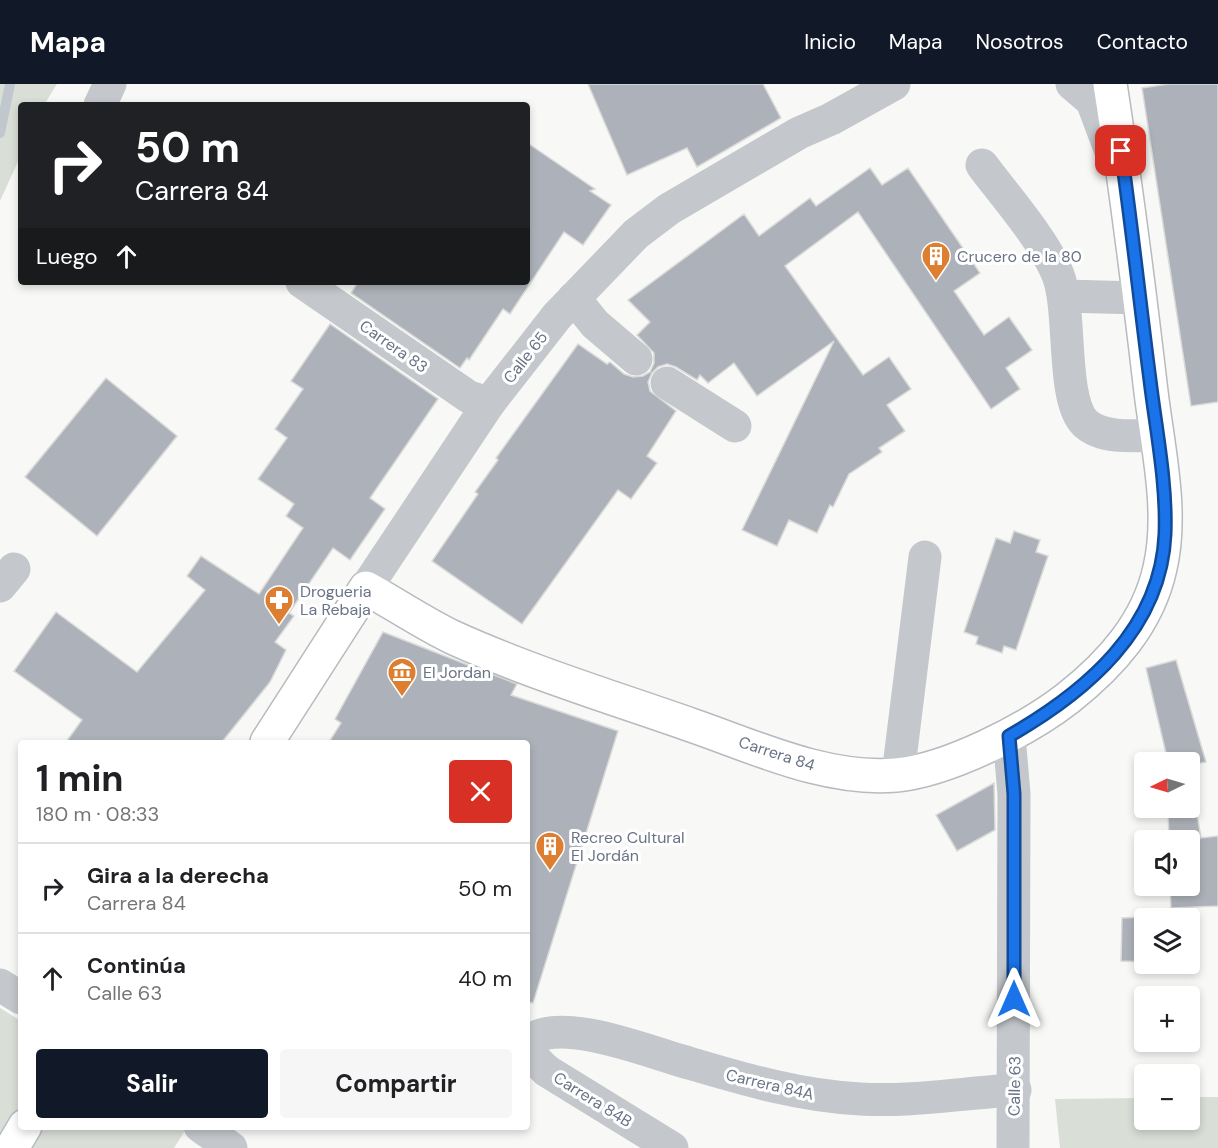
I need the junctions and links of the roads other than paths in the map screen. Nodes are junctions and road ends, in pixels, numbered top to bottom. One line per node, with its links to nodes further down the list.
1 (110, 84): 5 (street)
2 (894, 84): 10 (street, Calle 65)
3 (1072, 84): 7 (street)
4 (1110, 84): 7 (main road)
5 (101, 102)
6 (982, 165): 9 (street)
7 (1128, 195): 11 (main road)
8 (306, 285): 14 (street, Carrera 83)
9 (1064, 296): 11 (street); 16 (street)
10 (574, 298): 12 (street); 14 (street, Calle 65)
11 (1140, 298): 16 (main road)
12 (636, 359)
13 (667, 383): 15 (street)
14 (489, 403): 18 (street, Calle 65)
15 (735, 426)
16 (1156, 435): 19 (main road, Carrera 84)
17 (925, 557): 21 (street)
18 (366, 588): 20 (main road, Calle 65); 21 (main road, Carrera 84)
19 (1009, 736): 21 (main road, Carrera 84); 25 (street, Calle 63)
20 (268, 740)
21 (898, 775)
22 (0, 985): 23 (street)
23 (18, 996)
24 (532, 1039): 25 (street, Carrera 84A); 28 (street, Carrera 84B)
25 (1015, 1090): 29 (street, Calle 63)
26 (23, 1130): 27 (main road)
27 (12, 1148)
28 (672, 1148)
29 (1013, 1148)

